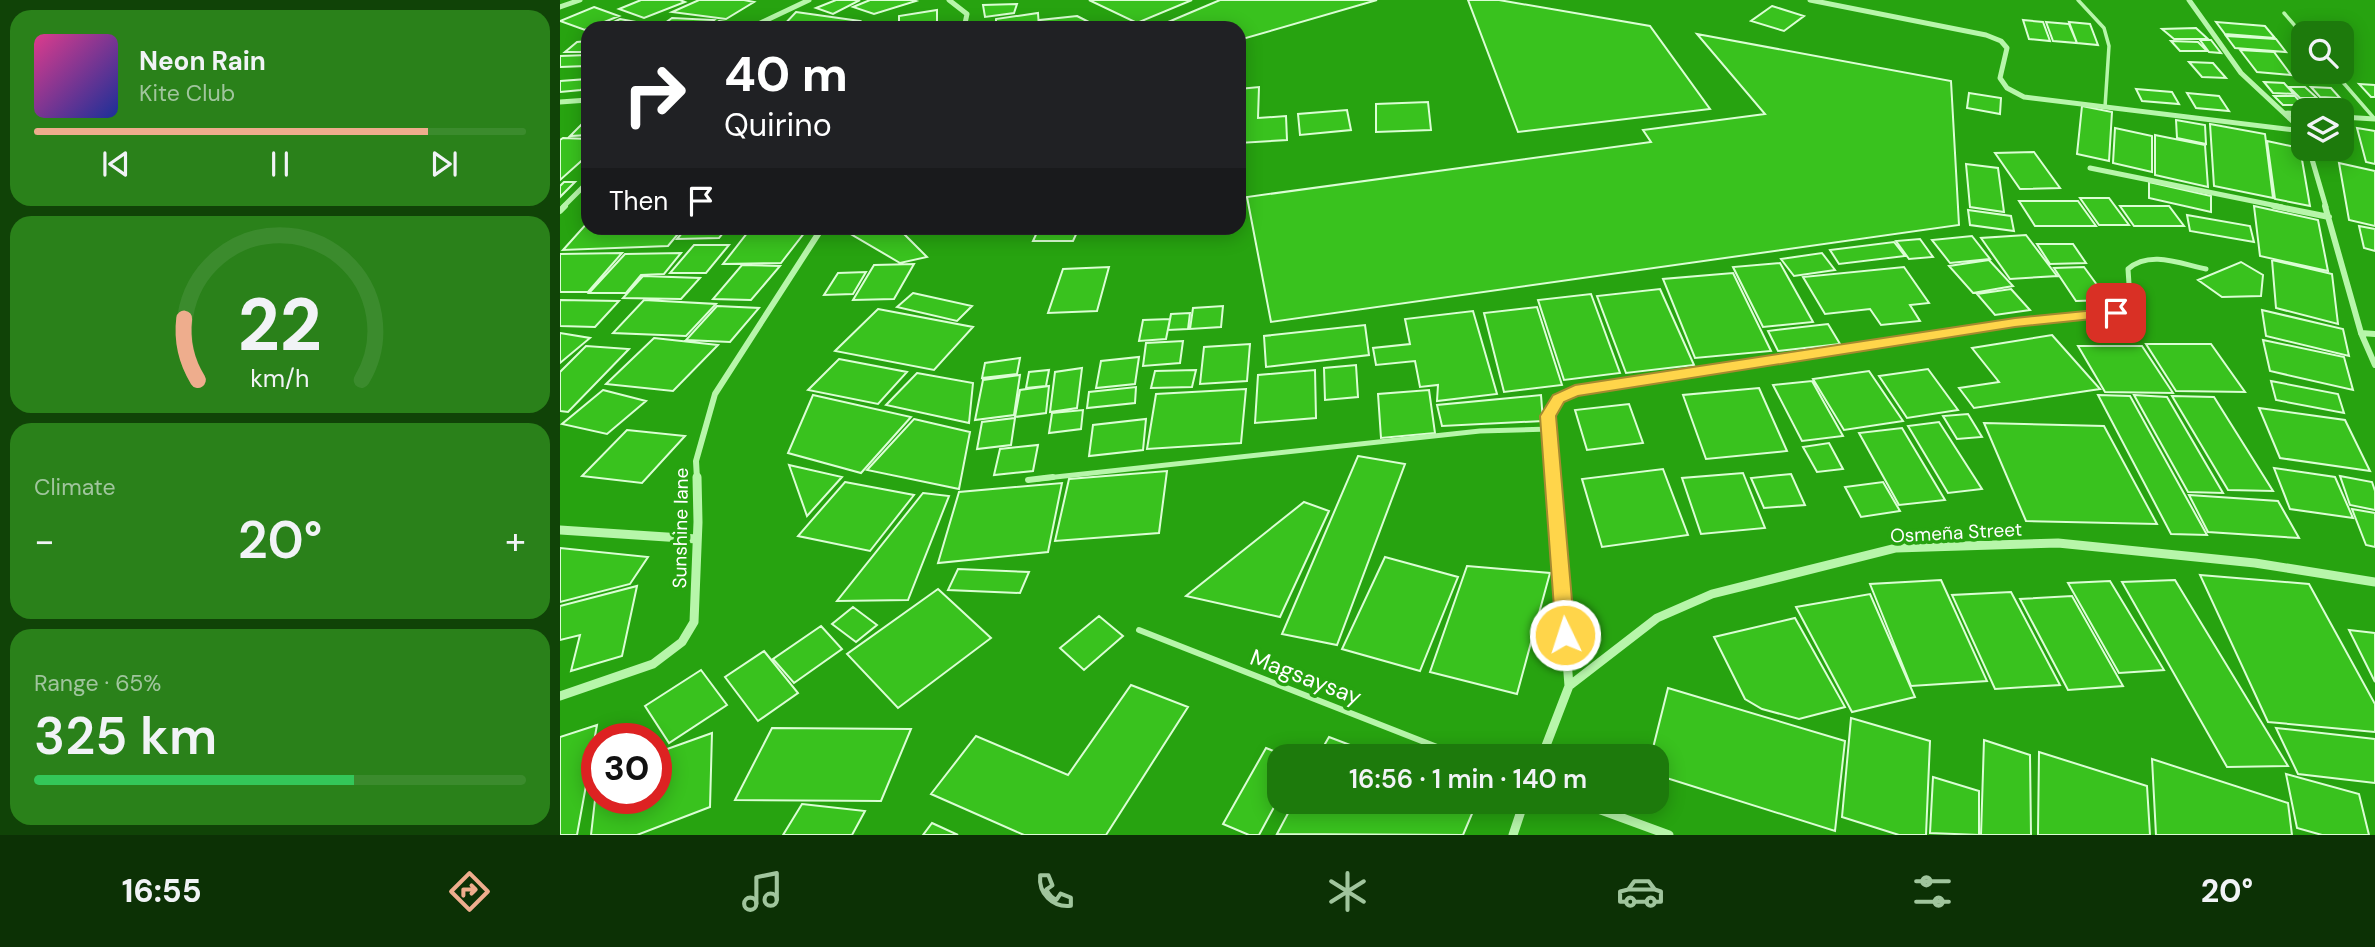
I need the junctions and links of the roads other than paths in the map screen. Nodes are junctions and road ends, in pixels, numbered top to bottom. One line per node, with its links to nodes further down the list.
1 (580, 0): 7 (street)
2 (808, 0): 9 (street)
3 (949, 0): 10 (street)
4 (1810, 0): 15 (street)
5 (2078, 0): 15 (lane)
6 (2189, 0): 16 (street)
7 (560, 8)
8 (2284, 13): 11 (lane)
9 (764, 21)
10 (966, 21)
11 (2291, 21)
12 (2345, 84): 19 (lane)
13 (581, 100): 14 (street)
14 (560, 102)
15 (2105, 107): 21 (street)
16 (2283, 113): 17 (street); 20 (street)
17 (2291, 113)
18 (2354, 117): 19 (street)
19 (2375, 118)
20 (2291, 120)
21 (2291, 129)
22 (2313, 161): 26 (street)
23 (2090, 168): 26 (street)
24 (581, 189): 25 (street)
25 (560, 211)
26 (2329, 217): 30 (street)
27 (817, 235): 36 (street, Sunshine lane)
28 (2206, 269): 29 (lane)
29 (2116, 313): 33 (street)
30 (2361, 334): 31 (street); 32 (street)
31 (2375, 334)
32 (2375, 365)
33 (1550, 429): 34 (lane); 39 (street)
34 (1028, 480)
35 (560, 530): 36 (street)
36 (697, 540): 40 (street, Sunshine lane)
37 (2375, 582): 39 (street, Osmeña Street)
38 (1139, 630): 41 (lane, Magsaysay)
39 (1569, 686): 42 (street)
40 (560, 695)
41 (1429, 744)
42 (1547, 744)
43 (1520, 814): 45 (street)
44 (1612, 814): 46 (street)
45 (1513, 835)
46 (1670, 835)

